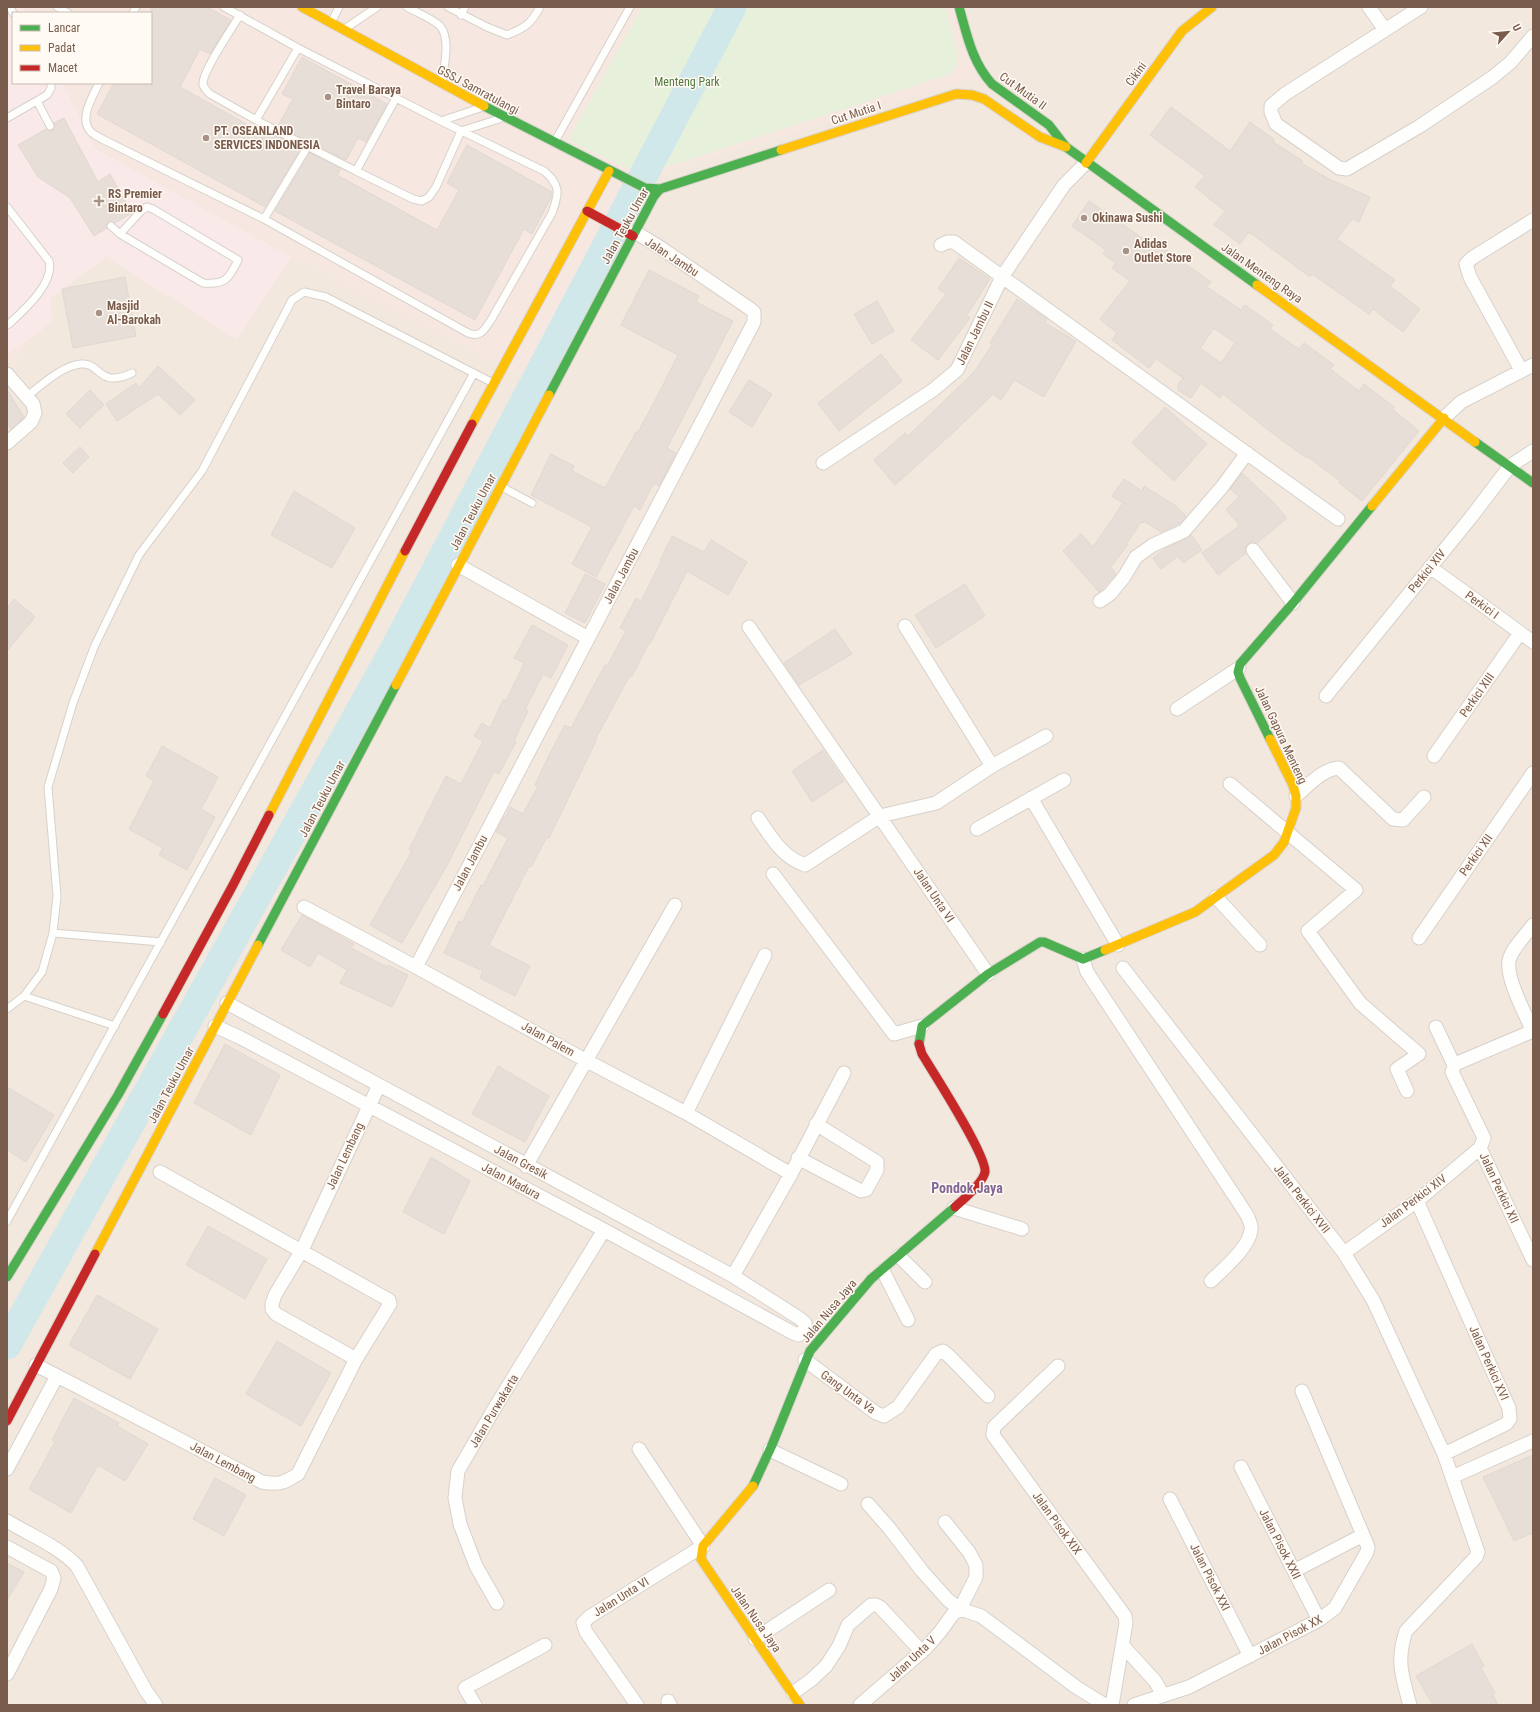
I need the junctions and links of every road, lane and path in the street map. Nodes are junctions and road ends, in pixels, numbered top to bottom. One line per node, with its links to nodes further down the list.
1 (57, 7): 15 (lane)
2 (224, 7): 17 (lane)
3 (302, 7): 18 (main road, GSSJ Samratulangi)
4 (339, 7): 18 (lane)
5 (377, 7): 19 (lane)
6 (407, 7): 27 (lane)
7 (448, 7): 16 (lane)
8 (465, 7): 16 (lane)
9 (540, 7): 16 (lane)
10 (630, 7): 39 (lane)
11 (960, 7): 23 (main road, Cut Mutia II)
12 (1212, 7): 42 (main road, Cikini)
13 (1369, 7): 20 (street)
14 (1421, 7): 20 (street)
15 (66, 12)
16 (461, 15)
17 (240, 16): 22 (lane); 35 (lane)
18 (331, 23): 19 (main road, GSSJ Samratulangi)
19 (343, 30): 27 (main road, GSSJ Samratulangi)
20 (1385, 30): 21 (street)
21 (1533, 36)
22 (298, 48): 30 (lane); 35 (lane)
23 (972, 51): 24 (main road, Cut Mutia II); 41 (main road, Cut Mutia II)
24 (970, 71)
25 (51, 84): 31 (lane)
26 (99, 84): 49 (lane)
27 (442, 84): 32 (main road, GSSJ Samratulangi)
28 (964, 85): 29 (main road)
29 (956, 94): 41 (main road, Cut Mutia I); 46 (main road, Cut Mutia I)
30 (396, 98): 36 (lane); 43 (lane)
31 (37, 101): 34 (lane); 37 (lane)
32 (484, 107): 33 (main road, GSSJ Samratulangi); 36 (lane)
33 (502, 117): 38 (lane); 39 (main road, GSSJ Samratulangi)
34 (7, 118)
35 (256, 120): 40 (lane)
36 (441, 121): 38 (lane)
37 (50, 126)
38 (461, 131): 43 (lane); 49 (lane)
39 (554, 143): 44 (main road, GSSJ Samratulangi)
40 (308, 146): 43 (lane); 49 (lane)
41 (1066, 147): 42 (main road, Jalan Menteng Raya)
42 (1086, 162): 55 (street, Jalan Jambu II); 63 (main road, Jalan Menteng Raya)
43 (356, 171)
44 (609, 171): 45 (main road, GSSJ Samratulangi); 48 (main road)
45 (646, 188): 46 (main road, Cut Mutia I)
46 (660, 189): 53 (main road, Jalan Teuku Umar)
47 (7, 207): 56 (lane)
48 (587, 211): 53 (main road); 61 (main road)
49 (264, 219)
50 (1533, 220): 57 (street)
51 (111, 226): 52 (lane)
52 (120, 234): 52 (lane)
53 (634, 234): 70 (main road, Jalan Teuku Umar); 81 (street, Jalan Jambu)
54 (941, 245): 55 (street)
55 (1002, 277): 66 (street); 67 (street, Jalan Jambu II)
56 (7, 325)
57 (1527, 367): 63 (street)
58 (132, 373): 62 (lane)
59 (474, 373): 61 (lane); 104 (lane); 106 (lane)
60 (7, 374): 62 (street)
61 (494, 384): 146 (main road)
62 (30, 400): 64 (street)
63 (1444, 418): 68 (main road, Jalan Menteng Raya); 77 (main road)
64 (7, 443)
65 (1533, 451): 68 (street, Perkici XIV)
66 (1247, 453): 72 (street); 76 (street)
67 (823, 463)
68 (1510, 466): 69 (main road, Jalan Menteng Raya); 75 (street, Perkici XIV)
69 (1533, 483)
70 (500, 486): 71 (lane); 74 (main road, Jalan Teuku Umar)
71 (532, 503)
72 (1338, 519)
73 (1254, 550): 77 (street)
74 (458, 565): 81 (street); 115 (main road, Jalan Teuku Umar)
75 (1430, 567): 80 (street, Perkici I); 84 (street, Perkici XIV)
76 (1100, 601)
77 (1293, 604): 83 (main road)
78 (905, 626): 88 (street)
79 (749, 627): 95 (street, Jalan Unta VI)
80 (1520, 633): 82 (street, Perkici I); 87 (street, Perkici XIII)
81 (588, 638): 111 (street, Jalan Jambu)
82 (1533, 642)
83 (1239, 668): 85 (street); 92 (main road, Jalan Gapura Menteng)
84 (1326, 696)
85 (1177, 709)
86 (1046, 736): 88 (street)
87 (1434, 756)
88 (992, 766): 95 (street)
89 (1533, 772): 105 (street, Perkici XII)
90 (1064, 780): 94 (street)
91 (1230, 784): 98 (street)
92 (1296, 796): 93 (street); 98 (main road, Jalan Gapura Menteng)
93 (1424, 797)
94 (1032, 798): 97 (street); 107 (street)
95 (880, 816): 96 (street); 113 (street, Jalan Unta VI)
96 (758, 818)
97 (976, 829)
98 (1288, 834): 100 (main road, Jalan Gapura Menteng); 126 (street)
99 (774, 874): 119 (street)
100 (1216, 897): 107 (main road, Jalan Gapura Menteng); 108 (street)
101 (674, 904): 122 (street)
102 (304, 907): 111 (street, Jalan Palem)
103 (1533, 925): 121 (street)
104 (52, 933): 106 (lane); 114 (lane)
105 (1419, 938)
106 (161, 942): 117 (lane)
107 (1118, 945): 110 (main road, Jalan Gapura Menteng)
108 (1260, 945)
109 (765, 955): 128 (street)
110 (1083, 958): 113 (main road); 147 (street)
111 (416, 966): 122 (street, Jalan Palem)
112 (1123, 968): 141 (street, Jalan Perkici XVII)
113 (988, 974): 119 (main road)
114 (24, 996): 116 (lane); 117 (lane)
115 (228, 1003): 118 (main road, Jalan Teuku Umar); 125 (street, Jalan Gresik)
116 (7, 1009)
117 (115, 1026): 137 (lane)
118 (216, 1026): 127 (street, Jalan Madura); 153 (main road, Jalan Teuku Umar)
119 (922, 1026): 136 (main road, Jalan Nusa Jaya)
120 (1436, 1027): 123 (street, Jalan Perkici XII)
121 (1533, 1031): 123 (street)
122 (586, 1060): 128 (street, Jalan Palem); 132 (street)
123 (1453, 1069): 130 (street, Jalan Perkici XII)
124 (844, 1073): 129 (street)
125 (379, 1085): 127 (street, Jalan Lembang); 132 (street, Jalan Gresik)
126 (1407, 1091)
127 (369, 1106): 139 (street, Jalan Madura); 140 (street, Jalan Lembang)
128 (686, 1113): 134 (street, Jalan Palem)
129 (816, 1124): 131 (street); 131 (street)
130 (1480, 1148): 135 (street, Jalan Perkici XIV); 143 (street, Jalan Perkici XII)
131 (798, 1158): 134 (street)
132 (526, 1166): 145 (street, Jalan Gresik)
133 (160, 1172): 140 (street, Jalan Lembang)
134 (791, 1174): 145 (street)
135 (1417, 1201): 141 (street, Jalan Perkici XIV); 162 (street, Jalan Perkici XVI)
136 (954, 1208): 138 (street); 142 (main road, Jalan Nusa Jaya)
137 (7, 1221)
138 (1022, 1229)
139 (604, 1230): 150 (street, Jalan Madura); 176 (street, Jalan Purwakarta)
140 (302, 1250): 151 (street, Jalan Lembang); 151 (street, Jalan Lembang)
141 (1344, 1253): 162 (street, Jalan Perkici XVII)
142 (899, 1256): 144 (main road, Jalan Nusa Jaya); 148 (street)
143 (1533, 1260)
144 (883, 1271): 149 (street); 152 (main road, Jalan Nusa Jaya)
145 (733, 1276): 150 (street, Jalan Gresik)
146 (7, 1277)
147 (1212, 1281)
148 (925, 1282)
149 (908, 1320)
150 (805, 1330)
151 (356, 1359): 155 (street, Jalan Lembang)
152 (805, 1360): 157 (street, Gang Unta Va); 161 (main road, Jalan Nusa Jaya)
153 (36, 1365): 155 (street, Jalan Lembang); 158 (main road, Jalan Teuku Umar)
154 (1058, 1366): 181 (street, Jalan Pisok XIX)
155 (57, 1376): 164 (street)
156 (1302, 1391): 171 (street, Jalan Pisok XX)
157 (988, 1396)
158 (7, 1421)
159 (1533, 1441): 165 (street)
160 (639, 1449): 172 (street)
161 (770, 1450): 166 (street); 172 (main road, Jalan Nusa Jaya)
162 (1444, 1454): 165 (street)
163 (1241, 1467): 174 (street, Jalan Pisok XXII)
164 (7, 1469)
165 (1452, 1478): 195 (street)
166 (841, 1484)
167 (1170, 1499): 183 (street, Jalan Pisok XXI)
168 (868, 1504): 177 (street)
169 (7, 1521): 187 (street)
170 (945, 1522): 177 (street, Jalan Unta V)
171 (1363, 1535): 174 (street); 178 (street, Jalan Pisok XX)
172 (703, 1546): 179 (main road, Jalan Nusa Jaya); 189 (street, Jalan Unta VI)
173 (7, 1547): 184 (street)
174 (1294, 1571): 178 (street, Jalan Pisok XXII)
175 (829, 1590): 179 (street)
176 (497, 1603)
177 (960, 1609): 182 (street, Jalan Unta V); 192 (street)
178 (1319, 1620): 183 (street, Jalan Pisok XX)
179 (755, 1639): 185 (main road, Jalan Nusa Jaya)
180 (545, 1645): 188 (street)
181 (1122, 1646): 186 (street); 193 (street, Jalan Pisok XIX)
182 (922, 1652): 185 (street); 191 (street, Jalan Unta V)
183 (1250, 1656): 186 (street, Jalan Pisok XX)
184 (7, 1674)
185 (793, 1693): 190 (main road, Jalan Nusa Jaya)
186 (1163, 1695): 194 (street, Jalan Pisok XX)
187 (156, 1705)
188 (475, 1705)
189 (637, 1705)
190 (800, 1705)
191 (860, 1705)
192 (1105, 1705)
193 (1112, 1705)
194 (1134, 1705)
195 (1410, 1705)

